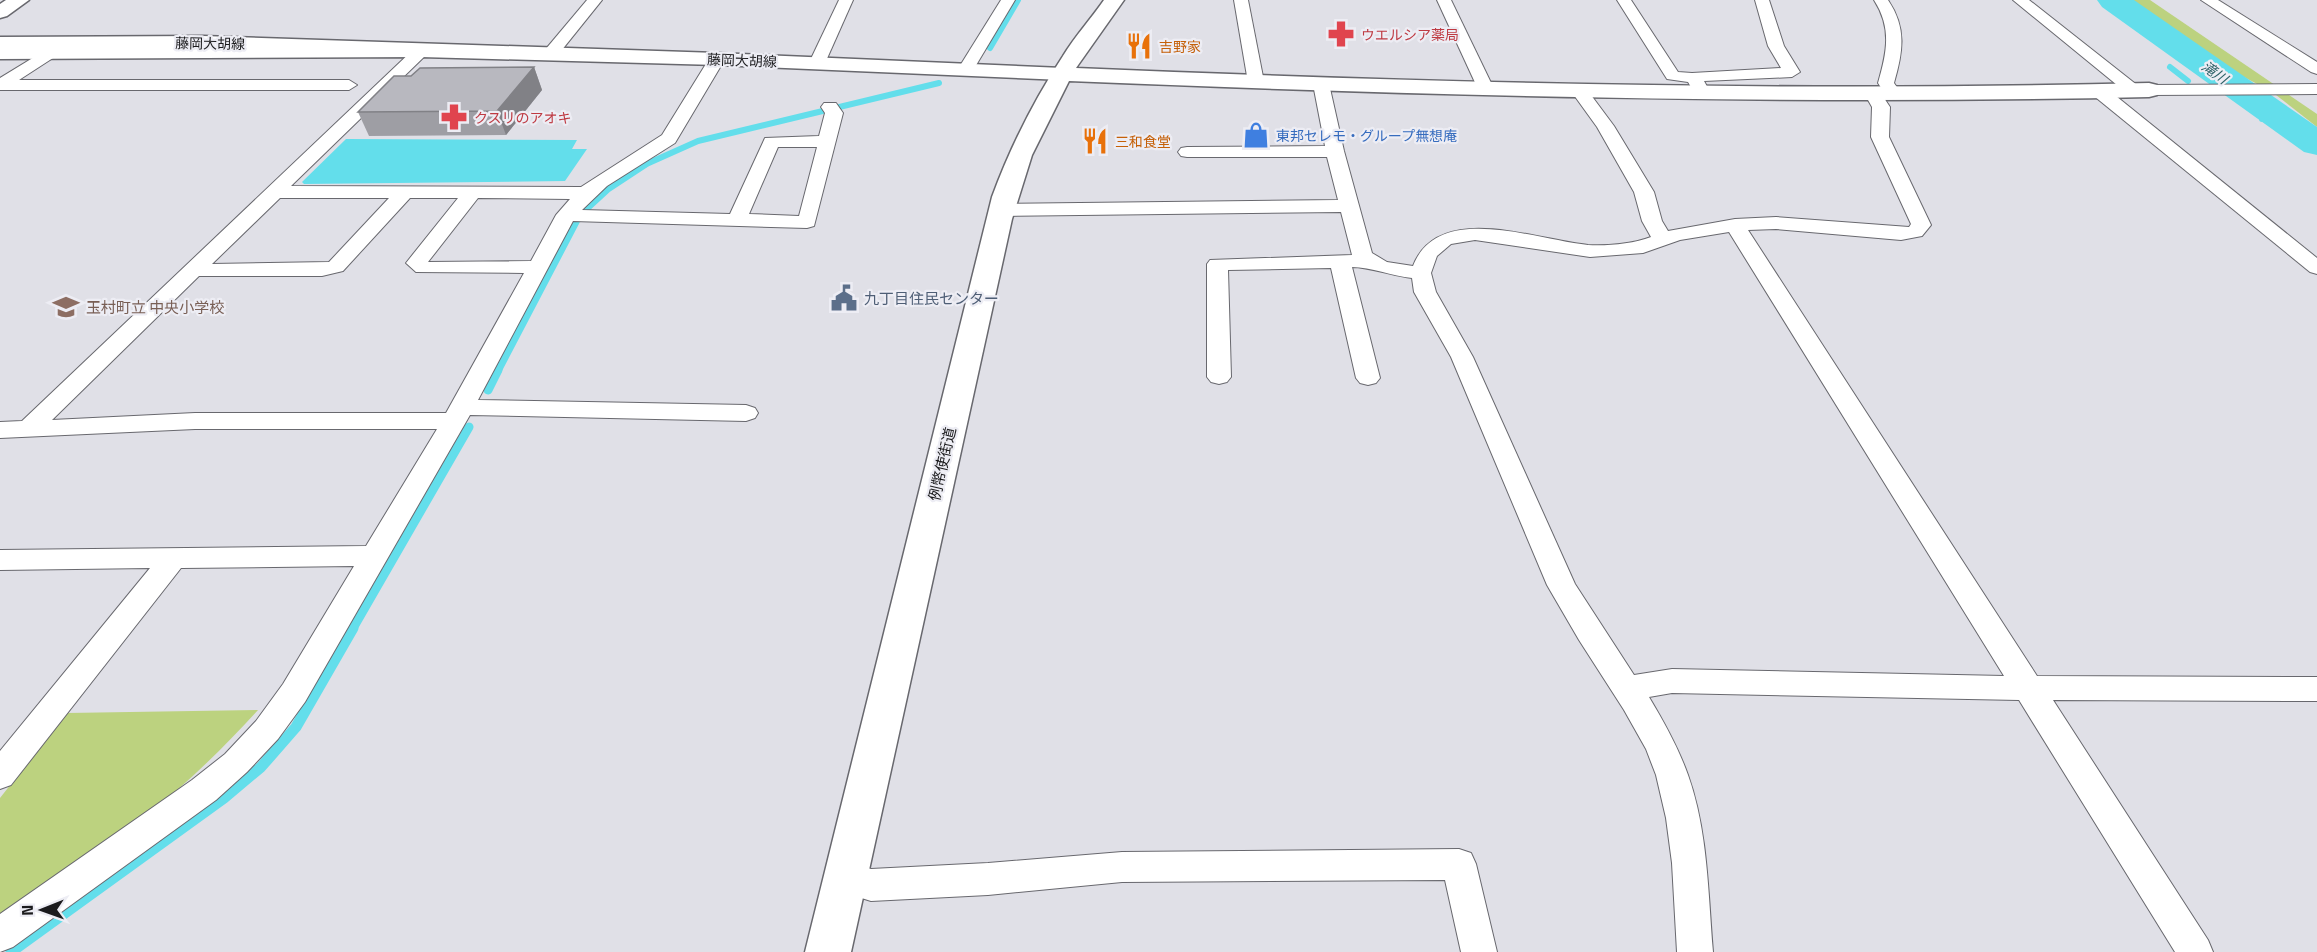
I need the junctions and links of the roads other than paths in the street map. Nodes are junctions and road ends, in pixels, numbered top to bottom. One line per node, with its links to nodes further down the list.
1 (19, 0): 13 (main road)
2 (595, 0): 18 (street)
3 (846, 0): 20 (street)
4 (1008, 0): 21 (street)
5 (1114, 0): 23 (main road, 例幣使街道)
6 (1240, 0): 24 (street)
7 (1444, 0): 29 (street)
8 (1624, 0): 28 (street)
9 (1762, 0): 28 (street)
10 (1881, 0): 34 (street)
11 (2020, 0): 31 (street)
12 (2208, 0): 22 (street)
13 (0, 12)
14 (0, 45): 15 (main road, 藤岡大胡線)
15 (59, 47): 16 (main road, 藤岡大胡線); 16 (main road, 藤岡大胡線); 17 (main road, 藤岡大胡線); 26 (street)
16 (421, 51): 18 (main road, 藤岡大胡線); 39 (street)
17 (0, 53)
18 (550, 53): 19 (main road, 藤岡大胡線)
19 (717, 59): 20 (main road, 藤岡大胡線); 42 (street)
20 (817, 63): 21 (main road, 藤岡大胡線)
21 (966, 69): 23 (main road, 藤岡大胡線)
22 (2317, 69)
23 (1063, 74): 24 (main road, 藤岡大胡線); 44 (main road, 例幣使街道)
24 (1256, 82): 25 (main road, 藤岡大胡線)
25 (1320, 84): 29 (main road, 藤岡大胡線); 37 (street)
26 (0, 85): 27 (street)
27 (349, 85)
28 (1698, 85): 32 (main road, 藤岡大胡線); 34 (main road, 藤岡大胡線)
29 (1486, 89): 32 (main road, 藤岡大胡線)
30 (2317, 89): 31 (street)
31 (2141, 90): 33 (main road, 藤岡大胡線)
32 (1580, 91): 48 (street)
33 (2100, 92): 34 (main road, 藤岡大胡線); 52 (street)
34 (1882, 93): 47 (street)
35 (832, 110): 36 (street)
36 (828, 141): 46 (street); 46 (street)
37 (1335, 151): 38 (street); 43 (street)
38 (1186, 152)
39 (272, 192): 40 (street); 53 (street)
40 (404, 193): 41 (street); 53 (street)
41 (472, 193): 42 (street); 51 (street)
42 (586, 193): 45 (street)
43 (1350, 206): 44 (street); 50 (street)
44 (1001, 210): 68 (main road, 例幣使街道)
45 (566, 215): 46 (street); 51 (street)
46 (737, 220)
47 (1735, 225): 48 (street); 64 (street)
48 (1663, 240): 54 (street)
49 (1340, 261): 50 (street); 55 (street); 56 (street)
50 (1366, 261): 54 (street)
51 (538, 267): 58 (street)
52 (2317, 268)
53 (192, 270): 59 (street)
54 (1421, 273): 65 (street)
55 (1219, 377)
56 (1368, 378)
57 (746, 413): 58 (street)
58 (458, 414): 59 (street); 61 (street)
59 (28, 429): 60 (street)
60 (0, 430)
61 (376, 556): 62 (street); 69 (street)
62 (173, 559): 63 (street); 67 (street)
63 (0, 560)
64 (2028, 687): 65 (street); 66 (street); 73 (street)
65 (1628, 688): 72 (street)
66 (2317, 689)
67 (0, 775)
68 (846, 878): 70 (main road, 例幣使街道); 71 (street)
69 (0, 935)
70 (828, 952)
71 (1479, 952)
72 (1695, 952)
73 (2195, 952)

